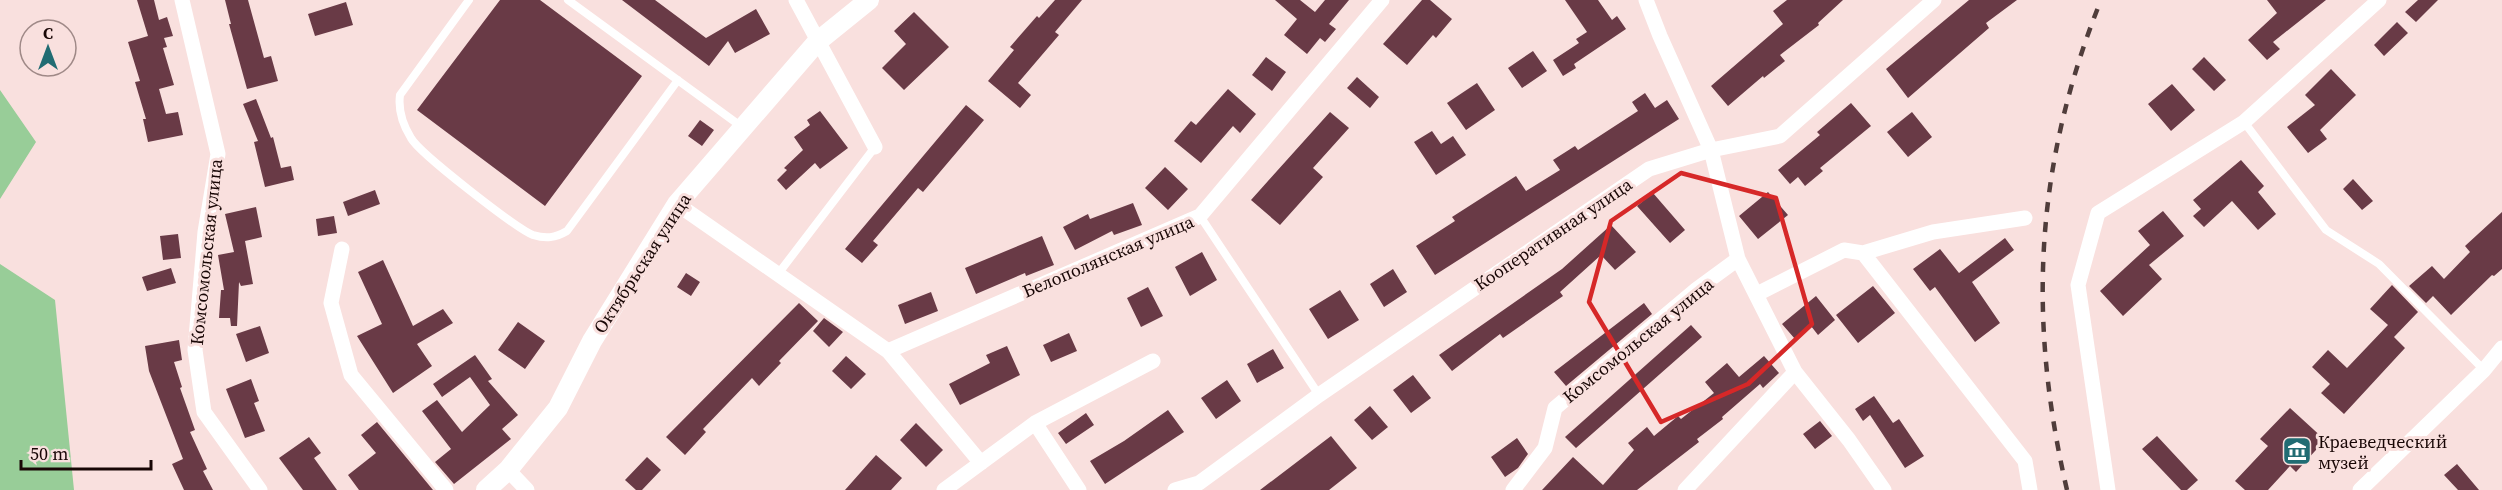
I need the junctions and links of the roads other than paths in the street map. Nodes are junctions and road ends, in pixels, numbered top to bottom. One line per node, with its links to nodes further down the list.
1 (182, 0): 34 (street, Комсомольская улица)
2 (469, 0): 11 (lane)
3 (568, 0): 11 (lane)
4 (796, 0): 10 (street)
5 (869, 0): 10 (street, Октябрьская улица)
6 (1382, 0): 17 (street, Белополянская улица)
7 (1646, 0): 15 (street)
8 (1934, 0): 15 (street, Кооперативная улица)
9 (2379, 0): 12 (street)
10 (818, 42): 13 (street, Октябрьская улица); 14 (street)
11 (678, 80): 13 (lane)
12 (2244, 122): 28 (lane); 45 (street)
13 (742, 127): 16 (street, Октябрьская улица)
14 (875, 147): 22 (lane)
15 (1711, 150): 21 (street); 30 (street, Кооперативная улица)
16 (677, 204): 22 (street); 33 (street, Октябрьская улица)
17 (1200, 216): 25 (street, Белополянская улица); 30 (lane)
18 (2025, 218): 20 (street)
19 (342, 249): 35 (street)
20 (1863, 253): 23 (street); 44 (street)
21 (1738, 259): 23 (street); 41 (street, Комсомольская улица)
22 (778, 274): 25 (street)
23 (1757, 294): 29 (street)
24 (2502, 348): 28 (street)
25 (888, 351): 32 (street)
26 (2502, 359): 28 (street)
27 (1153, 361): 31 (street)
28 (2484, 370): 46 (street)
29 (1796, 372): 42 (street); 43 (street)
30 (1319, 395): 40 (street, Кооперативная улица)
31 (1035, 423): 32 (street); 39 (street)
32 (981, 463): 38 (street)
33 (508, 470): 36 (street, Октябрьская улица); 37 (street)
34 (260, 490)
35 (446, 490)
36 (486, 490)
37 (527, 490)
38 (944, 490)
39 (1079, 490)
40 (1175, 490)
41 (1513, 490)
42 (1685, 490)
43 (1884, 490)
44 (2030, 490)
45 (2108, 490)
46 (2360, 490)

